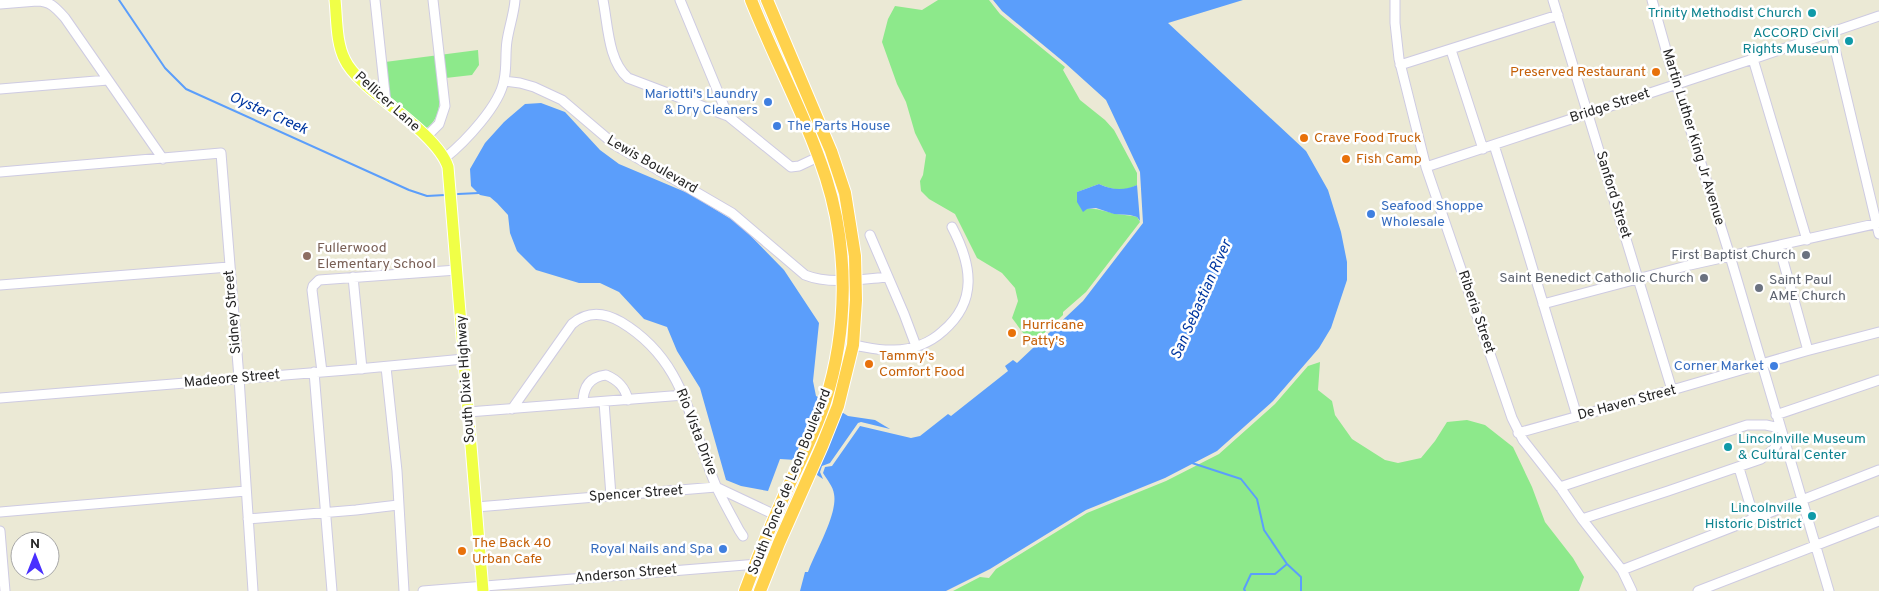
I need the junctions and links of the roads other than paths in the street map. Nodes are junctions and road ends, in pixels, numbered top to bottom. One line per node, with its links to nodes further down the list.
1 (335, 0): 23 (main road, Pellicer Lane)
2 (375, 0): 23 (street)
3 (433, 0): 26 (street)
4 (515, 0): 20 (street)
5 (603, 0): 25 (street)
6 (680, 0): 25 (street)
7 (751, 0): 30 (highway, South Ponce de Leon Boulevard)
8 (767, 0): 29 (highway, South Ponce de Leon Boulevard)
9 (1395, 0): 18 (street, Riberia Street)
10 (1554, 0): 13 (street, Sanford Street)
11 (1652, 0): 21 (street, Martin Luther King Jr Avenue)
12 (0, 4): 19 (street)
13 (1558, 15): 16 (street); 24 (street, Sanford Street)
14 (1879, 16): 15 (street, Bridge Street)
15 (1831, 32): 17 (street, Bridge Street); 35 (street)
16 (1451, 50): 18 (street); 28 (street)
17 (1753, 59): 21 (street, Bridge Street); 39 (street)
18 (1400, 65): 33 (street, Riberia Street)
19 (108, 80): 22 (street); 31 (street)
20 (504, 81): 32 (street); 48 (street, Lewis Boulevard)
21 (1677, 84): 24 (street, Bridge Street); 41 (street, Martin Luther King Jr Avenue)
22 (0, 89)
23 (386, 103): 26 (main road, Pellicer Lane)
24 (1588, 114): 27 (street, Bridge Street); 46 (street, Sanford Street)
25 (728, 116): 30 (street)
26 (426, 137): 32 (main road, Pellicer Lane)
27 (1494, 145): 28 (street, Bridge Street); 50 (street)
28 (1483, 149): 33 (street, Bridge Street)
29 (831, 152): 30 (street); 47 (highway, South Ponce de Leon Boulevard)
30 (818, 157): 48 (highway, South Ponce de Leon Boulevard)
31 (163, 159): 34 (street); 42 (street, Sidney Street)
32 (446, 162): 43 (main road, South Dixie Highway)
33 (1426, 167): 73 (street, Riberia Street)
34 (0, 172)
35 (1878, 224): 37 (street); 39 (street)
36 (952, 227): 53 (street)
37 (1879, 234)
38 (870, 235): 45 (street)
39 (1807, 240): 40 (street)
40 (1779, 246): 41 (street); 54 (street)
41 (1730, 256): 46 (street); 56 (street, Martin Luther King Jr Avenue)
42 (229, 267): 49 (street); 60 (street, Sidney Street)
43 (457, 270): 44 (street); 55 (main road, South Dixie Highway)
44 (353, 277): 58 (street); 59 (street)
45 (888, 278): 47 (street, Lewis Boulevard); 53 (street)
46 (1638, 278): 50 (street); 62 (street, Sanford Street)
47 (857, 279): 48 (street, Lewis Boulevard); 52 (highway, South Ponce de Leon Boulevard)
48 (843, 280): 85 (highway, South Ponce de Leon Boulevard)
49 (0, 285)
50 (1543, 304): 71 (street)
51 (1879, 332): 54 (street, De Haven Street)
52 (853, 345): 53 (street); 89 (highway, South Ponce de Leon Boulevard)
53 (916, 346)
54 (1806, 350): 56 (street, De Haven Street)
55 (464, 359): 57 (street, Madeore Street); 69 (main road, South Dixie Highway)
56 (1762, 364): 62 (street, De Haven Street); 70 (street, Martin Luther King Jr Avenue)
57 (386, 367): 58 (street, Madeore Street); 81 (street)
58 (362, 369): 59 (street, Madeore Street)
59 (318, 372): 60 (street, Madeore Street); 84 (street)
60 (239, 378): 64 (street, Madeore Street); 78 (street, Sidney Street)
61 (1879, 380): 70 (street)
62 (1672, 390): 71 (street, De Haven Street)
63 (684, 395): 65 (street); 68 (street, Rio Vista Drive); 76 (street, Rio Vista Drive)
64 (0, 398)
65 (628, 400): 66 (street); 67 (street)
66 (604, 402): 67 (street); 79 (street)
67 (584, 403): 68 (street)
68 (512, 409): 69 (street)
69 (468, 412): 82 (main road, South Dixie Highway)
70 (1776, 415): 72 (street, Martin Luther King Jr Avenue)
71 (1577, 416): 73 (street, De Haven Street)
72 (1781, 431): 74 (street); 77 (street); 80 (street, Martin Luther King Jr Avenue)
73 (1518, 432): 77 (street, Riberia Street)
74 (1739, 468): 86 (street); 87 (street)
75 (1879, 470): 80 (street)
76 (716, 487): 79 (street, Spencer Street); 85 (street); 92 (street, Rio Vista Drive)
77 (1560, 487): 86 (street, Riberia Street)
78 (246, 491): 83 (street); 88 (street, Sidney Street)
79 (611, 496): 82 (street, Spencer Street)
80 (1802, 500): 87 (street); 93 (street, Martin Luther King Jr Avenue)
81 (398, 504): 84 (street); 101 (street)
82 (476, 507): 97 (main road, South Dixie Highway)
83 (0, 512)
84 (325, 513): 88 (street); 100 (street)
85 (775, 515): 89 (street); 95 (highway, South Ponce de Leon Boulevard)
86 (1582, 518): 96 (street, Riberia Street)
87 (1754, 518): 96 (street)
88 (248, 519): 99 (street, Sidney Street)
89 (788, 521): 94 (highway, South Ponce de Leon Boulevard)
90 (1879, 521): 93 (street)
91 (0, 531): 98 (street)
92 (743, 536)
93 (1815, 546): 106 (street); 107 (street, Martin Luther King Jr Avenue)
94 (770, 563): 95 (street, Anderson Street); 104 (highway, South Ponce de Leon Boulevard)
95 (755, 564): 97 (street, Anderson Street); 103 (highway, South Ponce de Leon Boulevard)
96 (1622, 570): 105 (street, Riberia Street)
97 (483, 588): 102 (street, Anderson Street)
98 (5, 591)
99 (253, 591)
100 (332, 591)
101 (404, 591)
102 (423, 591)
103 (745, 591)
104 (760, 591)
105 (1632, 591)
106 (1698, 591)
107 (1829, 591)

